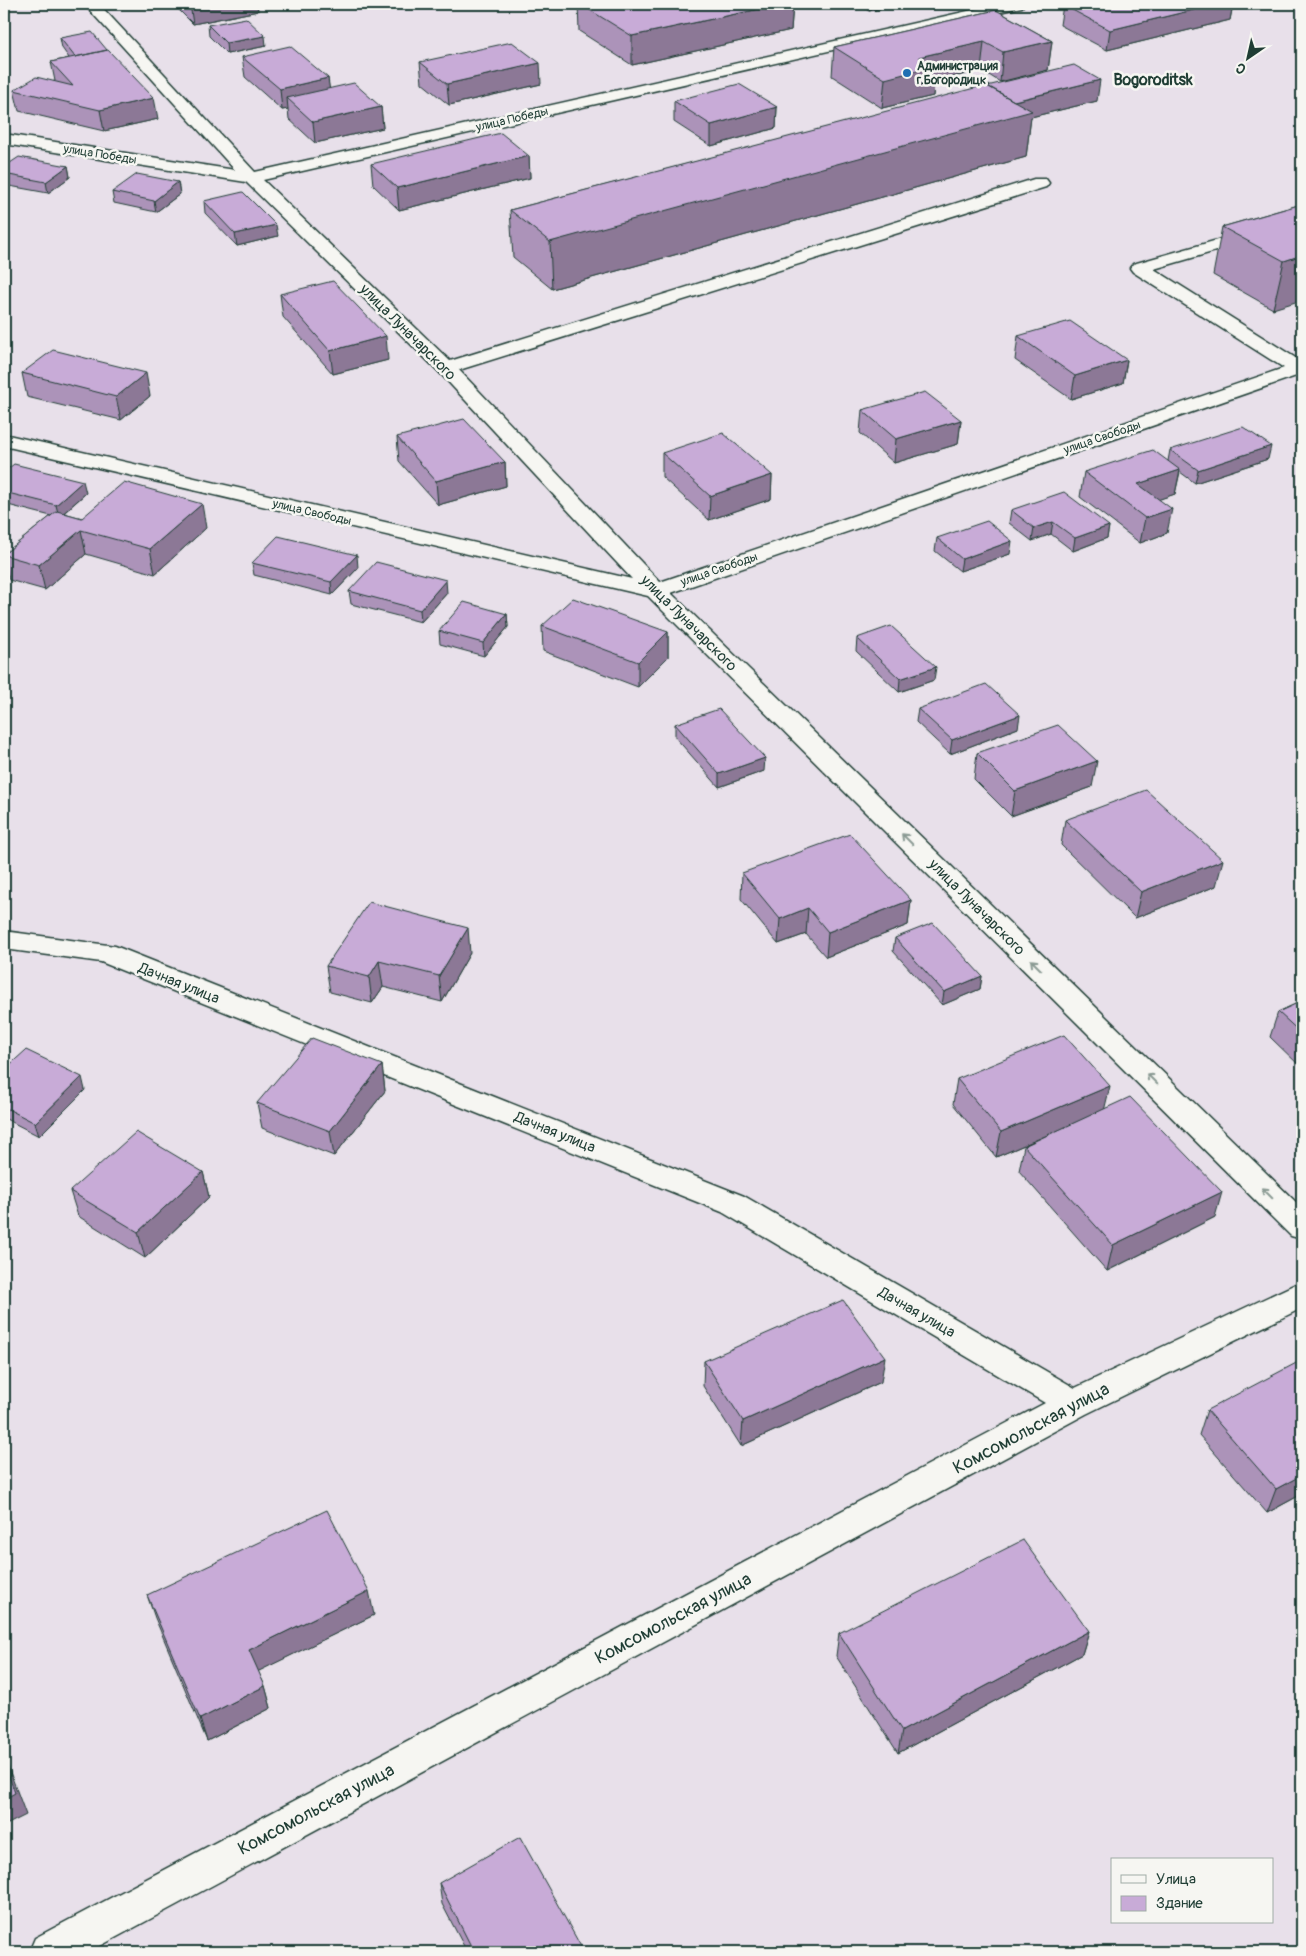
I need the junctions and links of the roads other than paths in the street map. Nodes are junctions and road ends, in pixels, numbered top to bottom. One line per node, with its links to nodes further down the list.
1 (92, 4): 4 (street, улица Луначарского)
2 (1017, 4): 4 (street, улица Победы)
3 (4, 138): 4 (street, улица Победы)
4 (251, 178): 7 (street, улица Луначарского)
5 (1040, 183): 7 (street)
6 (1302, 220): 8 (street)
7 (446, 368): 10 (street, улица Луначарского)
8 (1300, 369): 10 (street, улица Свободы)
9 (4, 440): 10 (street, улица Свободы)
10 (656, 591): 12 (street, улица Луначарского, one-way to 10)
11 (4, 940): 14 (street, Дачная улица)
12 (1302, 1227)
13 (1302, 1294): 14 (street, Комсомольская улица)
14 (1074, 1404): 15 (street, Комсомольская улица)
15 (49, 1952)

